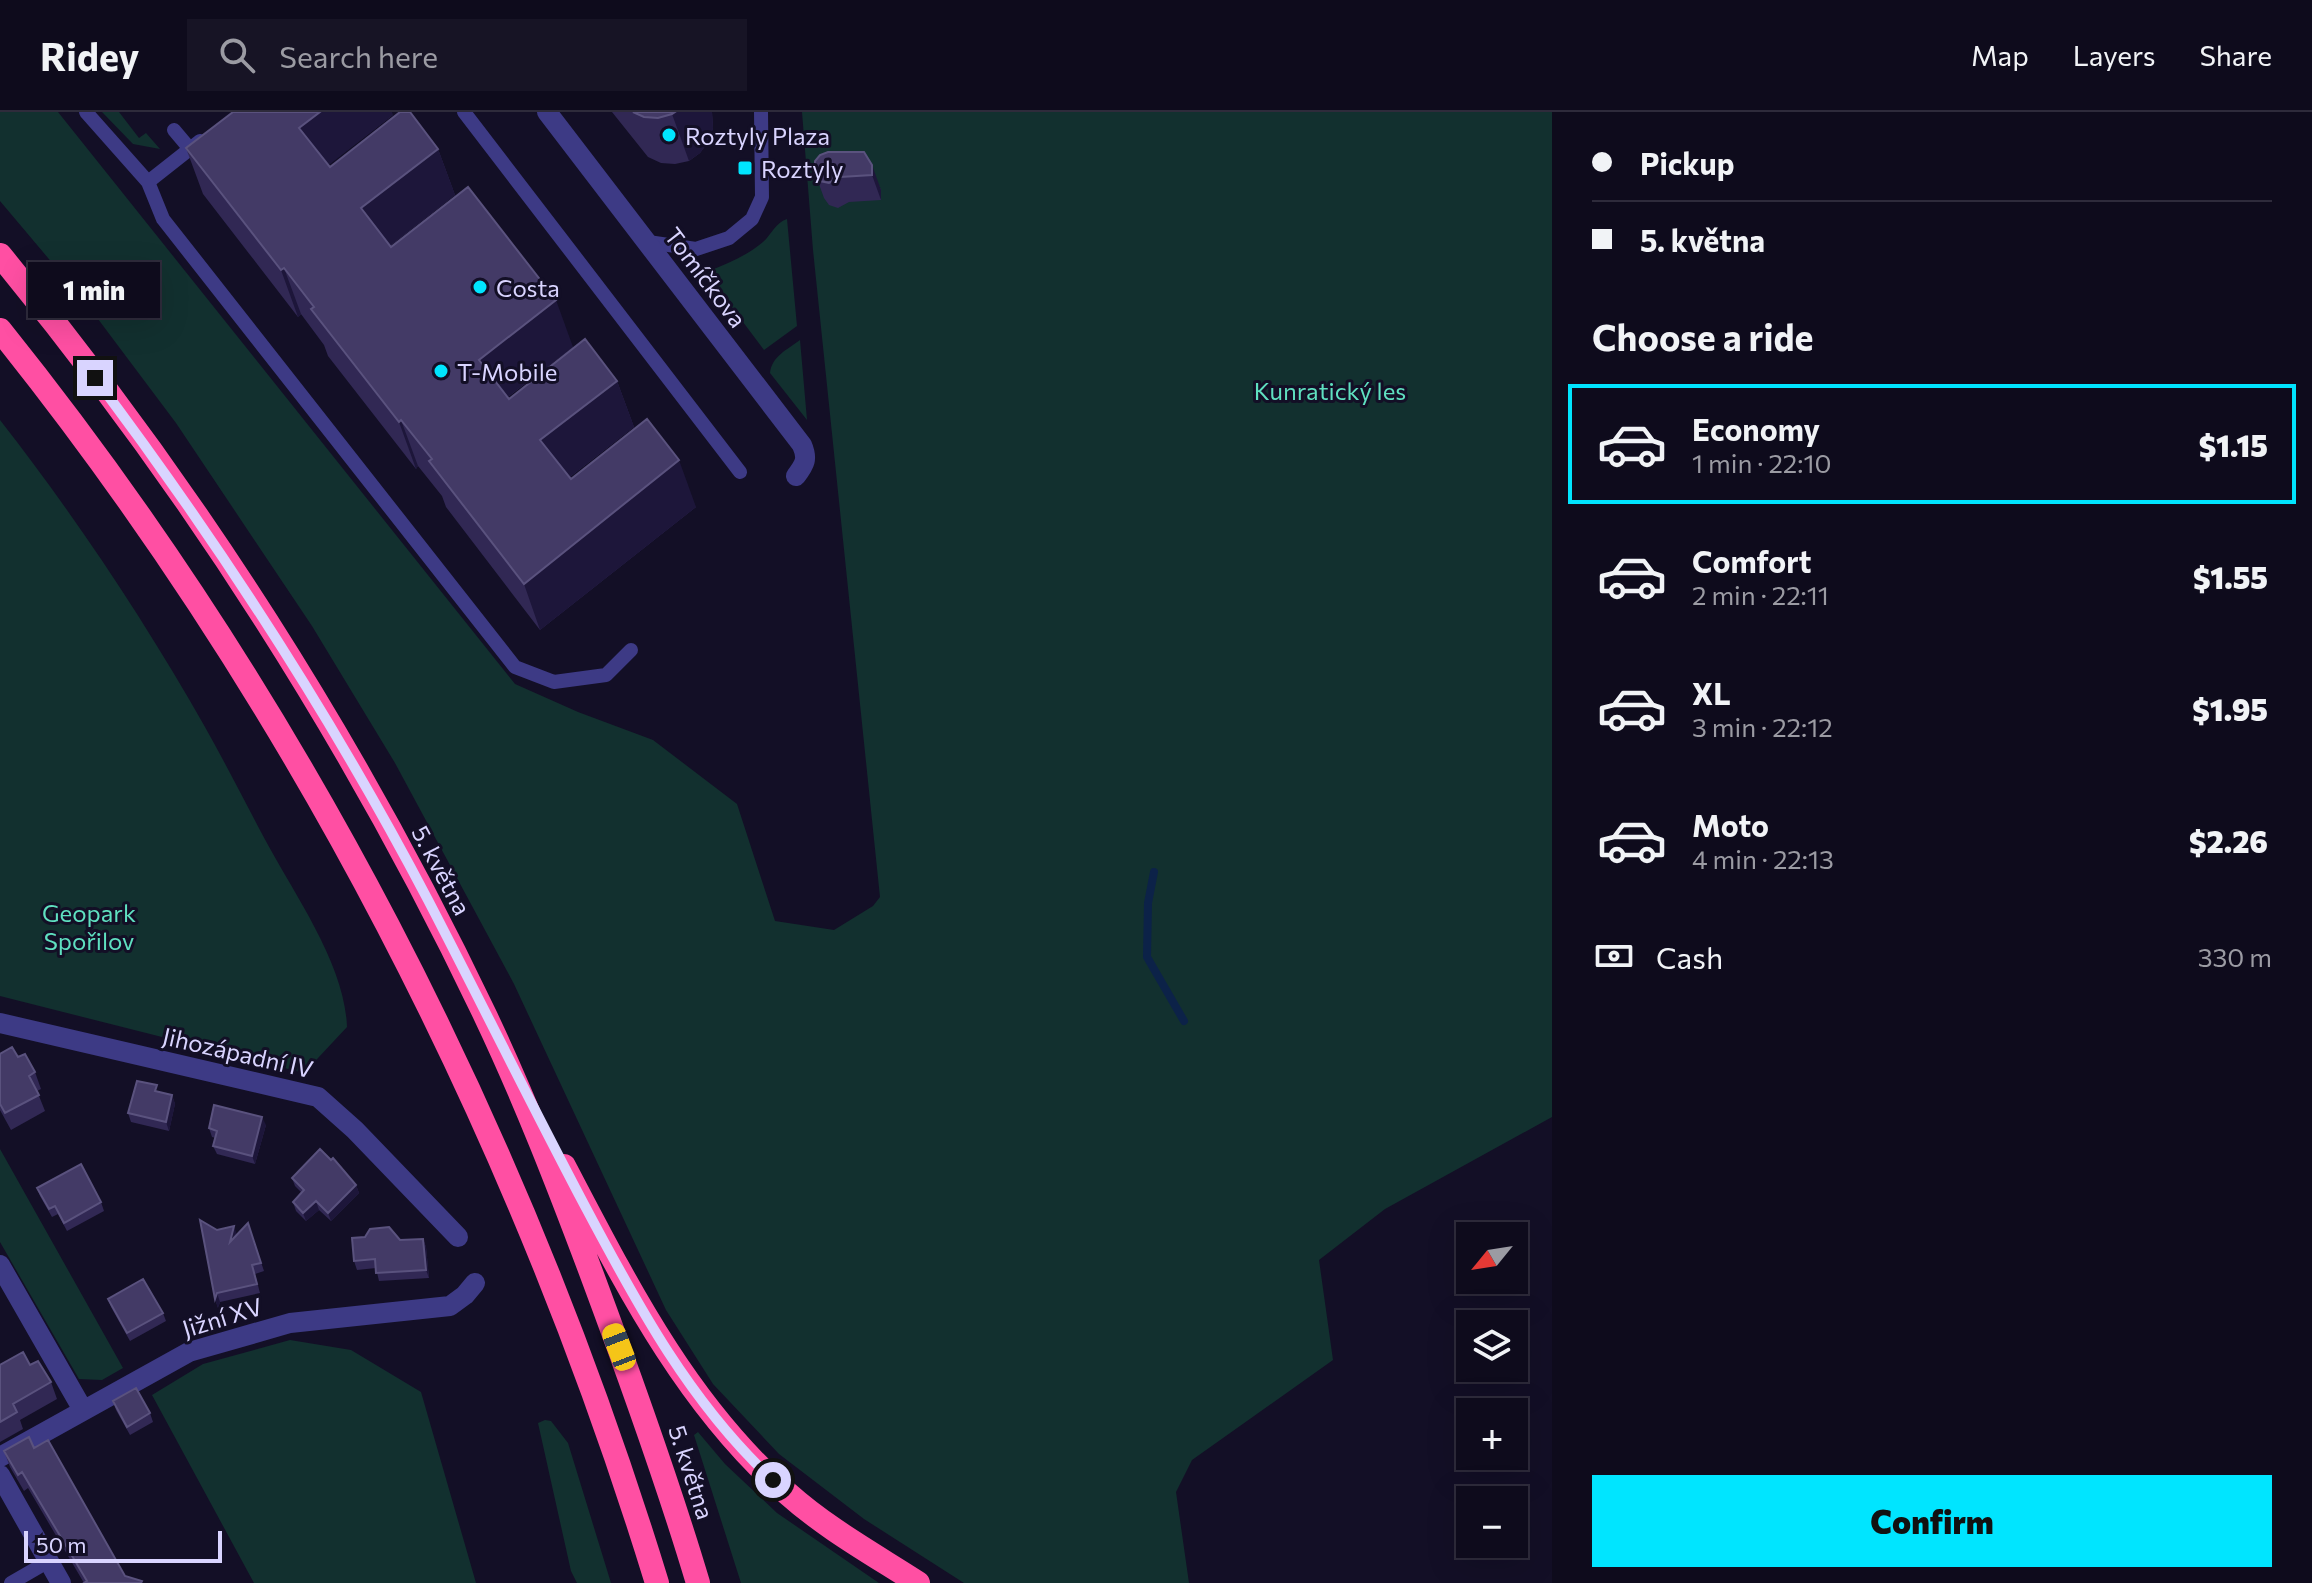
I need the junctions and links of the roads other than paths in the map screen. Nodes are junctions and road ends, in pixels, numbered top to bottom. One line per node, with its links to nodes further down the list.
1 (86, 112): 8 (lane)
2 (464, 112): 12 (lane)
3 (547, 112): 9 (street, Tomíčkova)
4 (761, 112): 9 (lane)
5 (174, 130): 7 (lane)
6 (214, 131): 7 (lane)
7 (190, 149): 8 (lane)
8 (148, 182): 14 (lane)
9 (648, 242): 13 (street, Tomíčkova)
10 (0, 255): 15 (highway, 5. května)
11 (0, 330): 26 (highway)
12 (740, 472)
13 (796, 476)
14 (631, 650)
15 (487, 1020): 27 (highway, 5. května); 28 (highway)
16 (3, 1027): 17 (street, Jihozápadní IV)
17 (458, 1237)
18 (0, 1265): 20 (street)
19 (475, 1283): 20 (street, Jižní XV)
20 (83, 1410): 21 (street, Jižní XV)
21 (0, 1457)
22 (0, 1475): 23 (street)
23 (49, 1561): 24 (lane); 25 (street)
24 (11, 1583)
25 (61, 1583)
26 (657, 1583)
27 (698, 1583)
28 (918, 1583)

